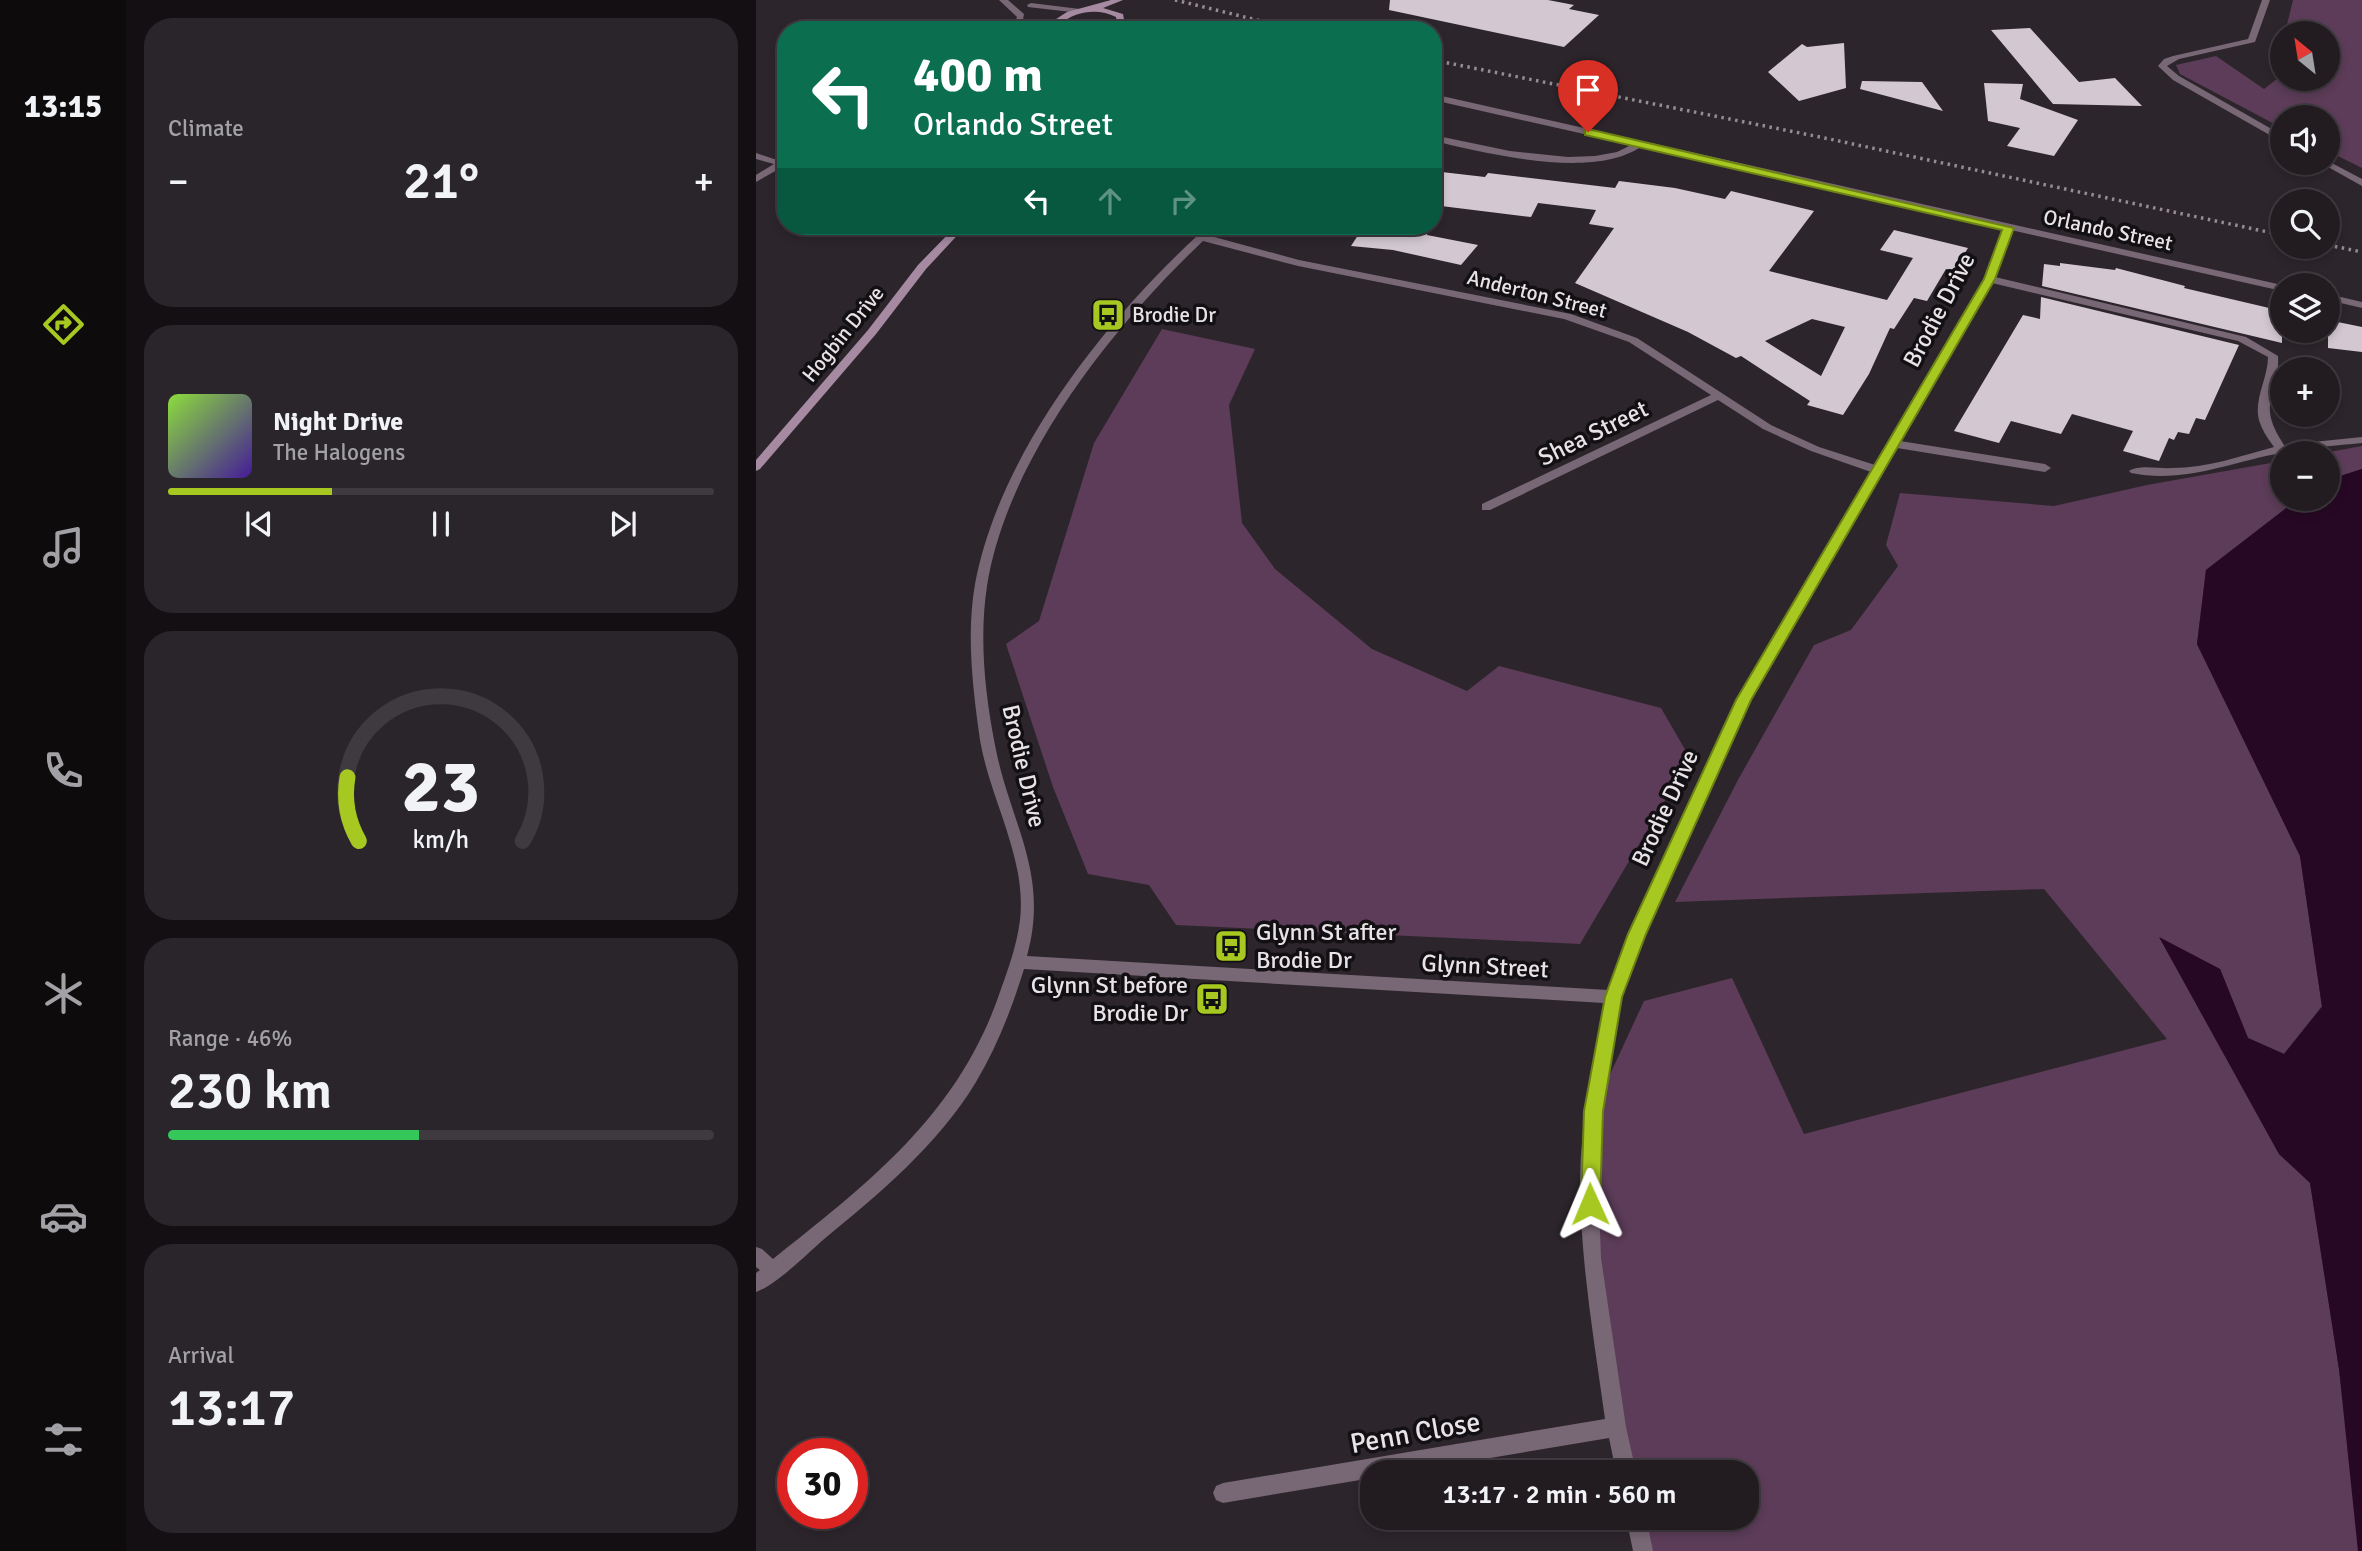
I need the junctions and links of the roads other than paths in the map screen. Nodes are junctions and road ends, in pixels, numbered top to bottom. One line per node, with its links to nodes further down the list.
1 (1003, 0): 9 (street)
2 (1021, 0): 5 (street)
3 (1121, 0): 6 (main road); 7 (main road)
4 (2266, 0): 13 (street)
5 (1031, 5): 6 (street); 10 (street)
6 (1083, 11): 7 (main road); 11 (main road)
7 (1114, 13): 8 (main road)
8 (1122, 20)
9 (1018, 21)
10 (1050, 21)
11 (1065, 21)
12 (1442, 99): 15 (street, Orlando Street)
13 (2270, 132)
14 (1442, 139): 15 (street)
15 (1640, 144): 22 (street, Orlando Street)
16 (756, 156): 17 (street)
17 (777, 160)
18 (777, 166): 20 (street)
19 (2340, 171): 21 (street)
20 (756, 179)
21 (2362, 183)
22 (2008, 228): 26 (street, Brodie Drive); 27 (street, Orlando Street)
23 (952, 235): 36 (main road, Hogbin Drive)
24 (1199, 235): 41 (street, Brodie Drive)
25 (1215, 235): 30 (street, Anderton Street)
26 (1989, 279): 32 (street); 34 (street, Brodie Drive)
27 (2270, 285)
28 (2340, 300): 29 (street)
29 (2362, 305)
30 (1718, 396): 38 (street, Anderton Street); 40 (street, Shea Street)
31 (2362, 440): 33 (street)
32 (2276, 441)
33 (2340, 442)
34 (1895, 444): 37 (street); 38 (street, Brodie Drive)
35 (2270, 452): 39 (street)
36 (756, 467)
37 (2045, 468)
38 (1878, 470): 42 (street, Brodie Drive)
39 (2135, 471)
40 (1486, 507)
41 (1019, 962): 42 (street, Glynn Street); 44 (street, Brodie Drive)
42 (1614, 997): 46 (street, Brodie Drive)
43 (756, 1255): 44 (street)
44 (773, 1271): 45 (street, Brodie Drive)
45 (756, 1284)
46 (1616, 1427): 47 (street, Brodie Drive); 48 (street, Penn Close)
47 (1623, 1460)
48 (1223, 1493)
49 (1639, 1530): 50 (street)
50 (1643, 1551)

